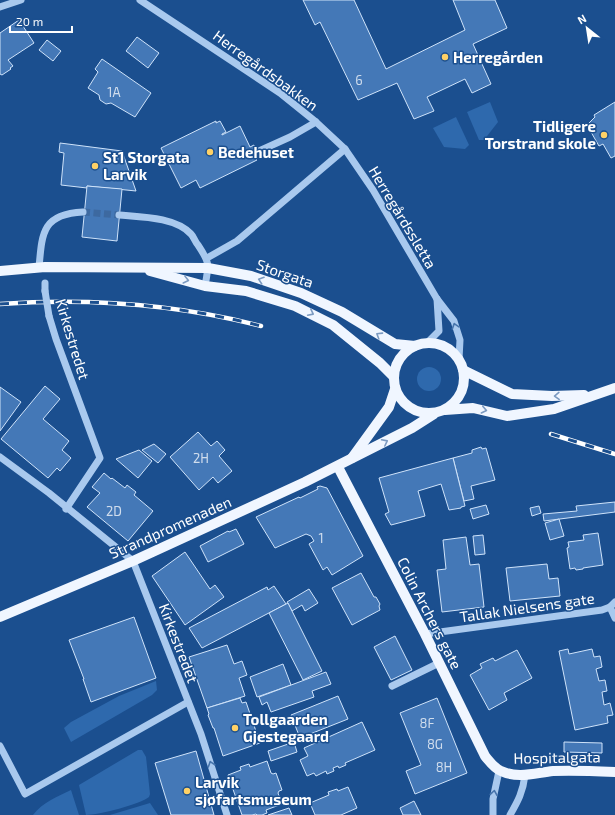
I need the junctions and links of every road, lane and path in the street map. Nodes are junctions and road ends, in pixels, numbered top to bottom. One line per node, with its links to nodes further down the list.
1 (21, 0): 3 (street)
2 (140, 0): 4 (street, Herregårdsbakken)
3 (0, 7)
4 (316, 122): 5 (street, Herregårdsbakken); 6 (street)
5 (345, 148): 9 (street); 16 (street, Herregårdssletta)
6 (259, 151)
7 (83, 212): 11 (street)
8 (120, 215): 9 (street)
9 (207, 258): 12 (street)
10 (134, 267): 11 (main road, Storgata); 12 (main road, Storgata); 15 (main road, Storgata, one-way to 15)
11 (39, 268): 13 (main road, Storgata)
12 (208, 268): 15 (street); 18 (main road, Storgata, one-way to 12)
13 (0, 271)
14 (45, 283): 30 (street, Kirkestredet, bridge)
15 (205, 286): 21 (main road, Storgata, one-way to 21)
16 (437, 299): 17 (street, Herregårdssletta); 19 (street, Herregårdssletta, one-way to 16)
17 (427, 343): 18 (main road); 19 (main road)
18 (415, 346): 21 (main road)
19 (458, 359): 20 (main road)
20 (463, 370): 24 (main road, one-way to 20); 25 (main road)
21 (393, 376): 23 (main road)
22 (615, 388): 24 (main road)
23 (395, 389): 26 (main road); 28 (main road, Strandpromenaden)
24 (596, 394): 25 (main road, one-way to 24)
25 (445, 410): 26 (main road)
26 (434, 414): 28 (main road, Strandpromenaden, one-way to 26)
27 (0, 457): 30 (street)
28 (350, 460): 29 (main road, Strandpromenaden)
29 (338, 467): 31 (main road, Strandpromenaden); 35 (main road, Colin Archers gate)
30 (66, 509): 31 (street)
31 (133, 561): 33 (main road, Strandpromenaden); 38 (street, Kirkestredet)
32 (612, 605): 34 (street, Tallak Nielsens gate); 35 (street, Tallak Nielsens gate)
33 (0, 617)
34 (615, 618)
35 (425, 634): 36 (main road, Colin Archers gate)
36 (439, 663): 37 (street); 40 (main road, Colin Archers gate)
37 (392, 686)
38 (188, 702): 39 (street); 43 (street, Kirkestredet, one-way to 38)
39 (0, 746)
40 (499, 771): 42 (main road, Hospitalgata); 44 (street, one-way to 40)
41 (615, 772): 42 (main road, Hospitalgata)
42 (525, 775): 45 (street)
43 (227, 815)
44 (493, 815)
45 (510, 815)

